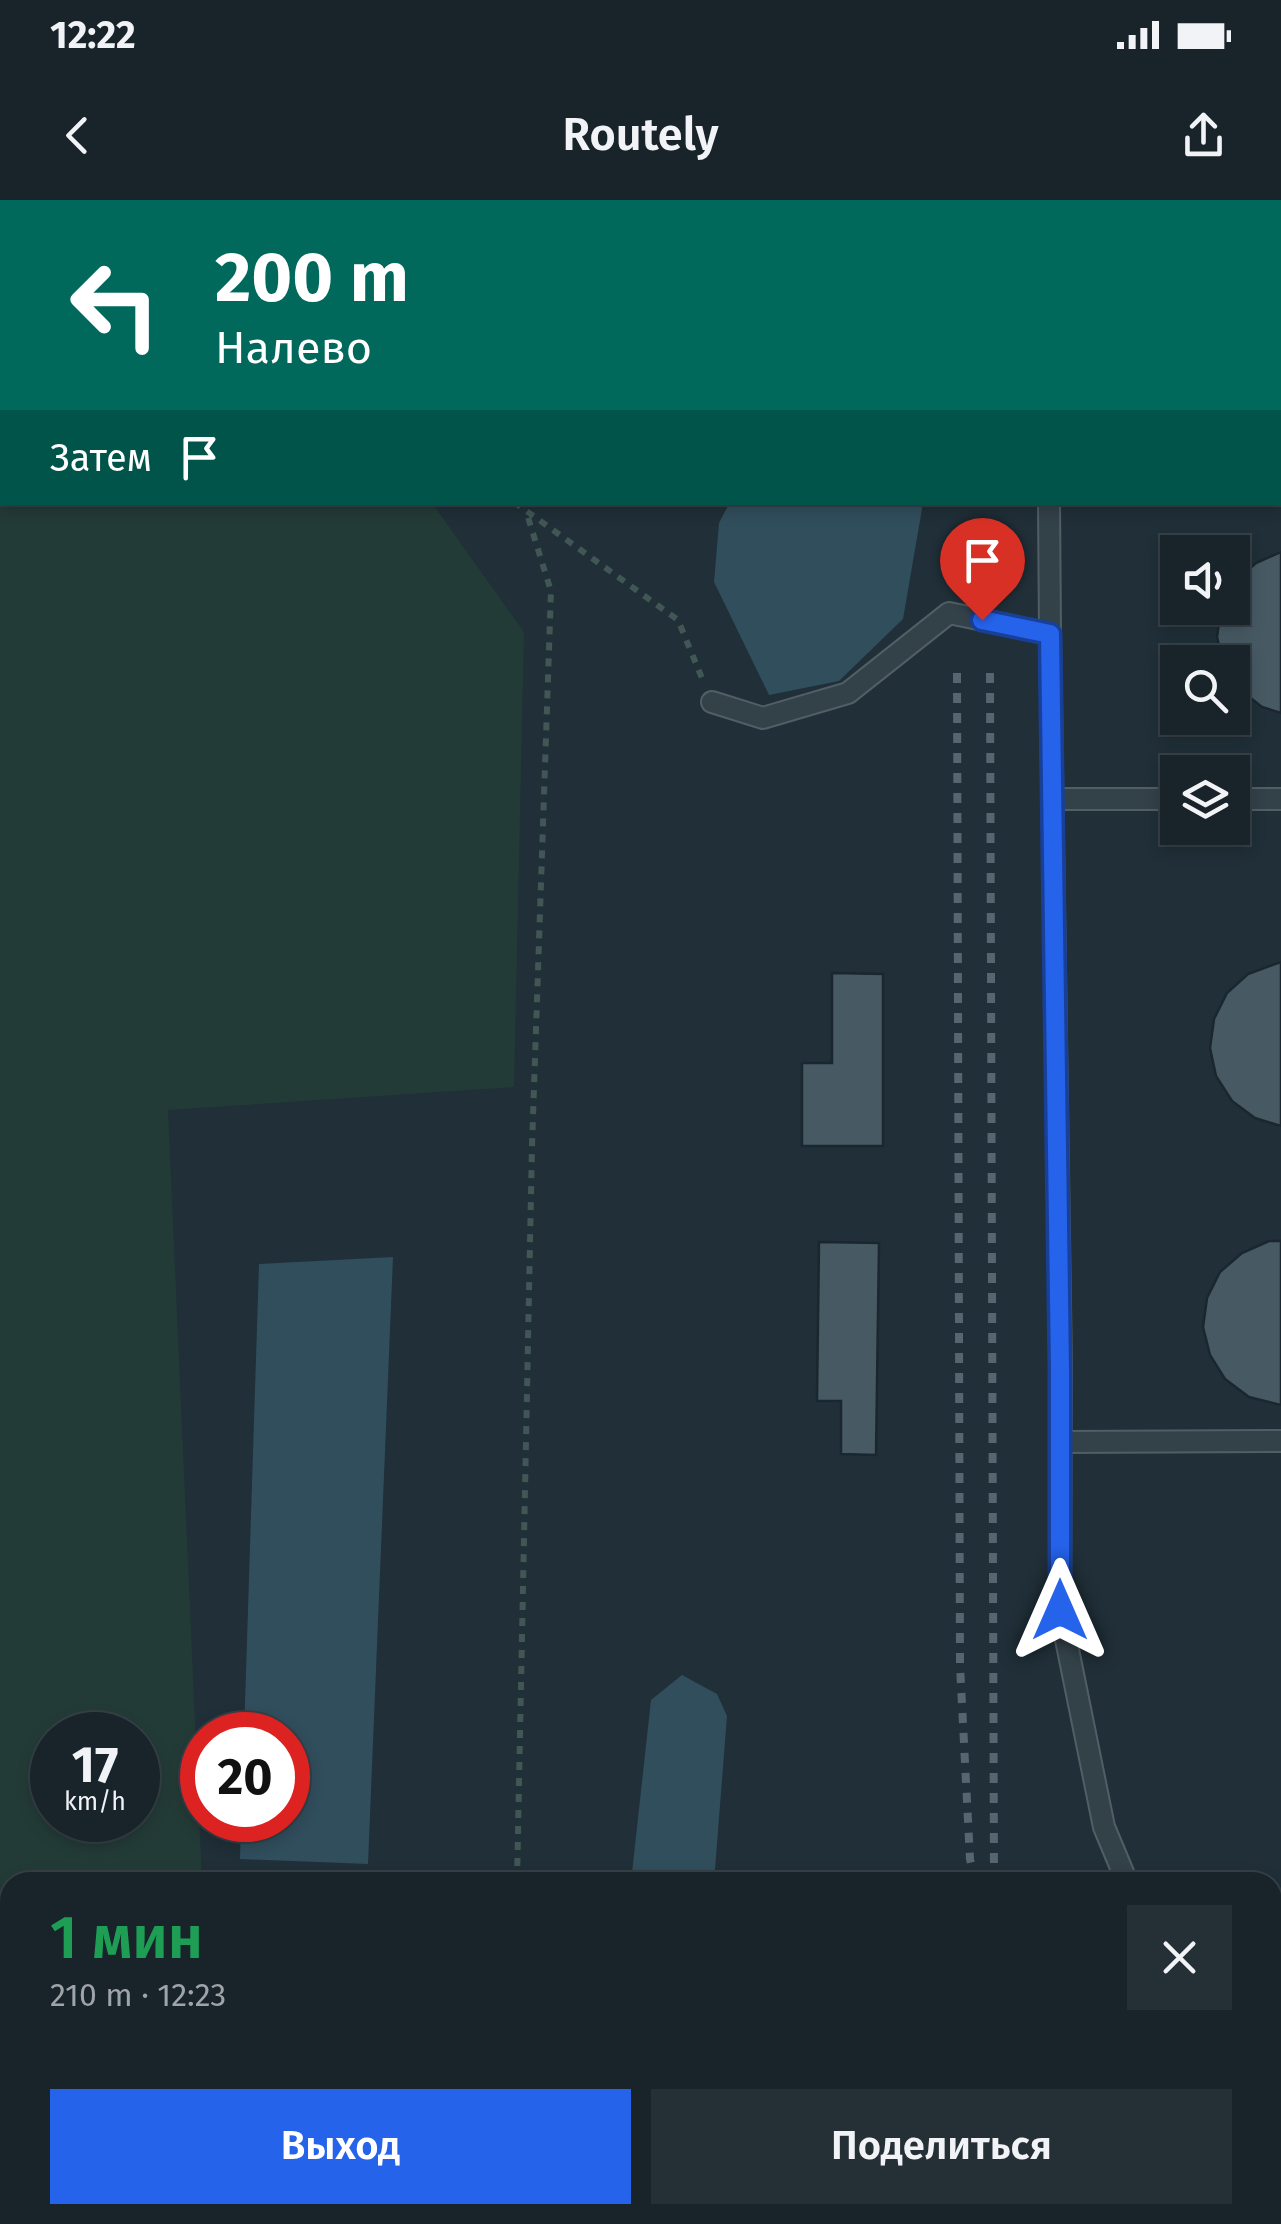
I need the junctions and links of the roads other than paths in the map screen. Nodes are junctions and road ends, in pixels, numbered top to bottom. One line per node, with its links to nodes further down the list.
1 (1049, 505): 2 (lane)
2 (1050, 634): 3 (lane); 7 (lane)
3 (712, 702)
4 (1160, 798): 7 (lane)
5 (1250, 798): 6 (lane)
6 (1281, 798)
7 (1052, 799): 9 (lane)
8 (1281, 1441): 9 (lane)
9 (1060, 1442): 10 (lane)
10 (1123, 1872)

